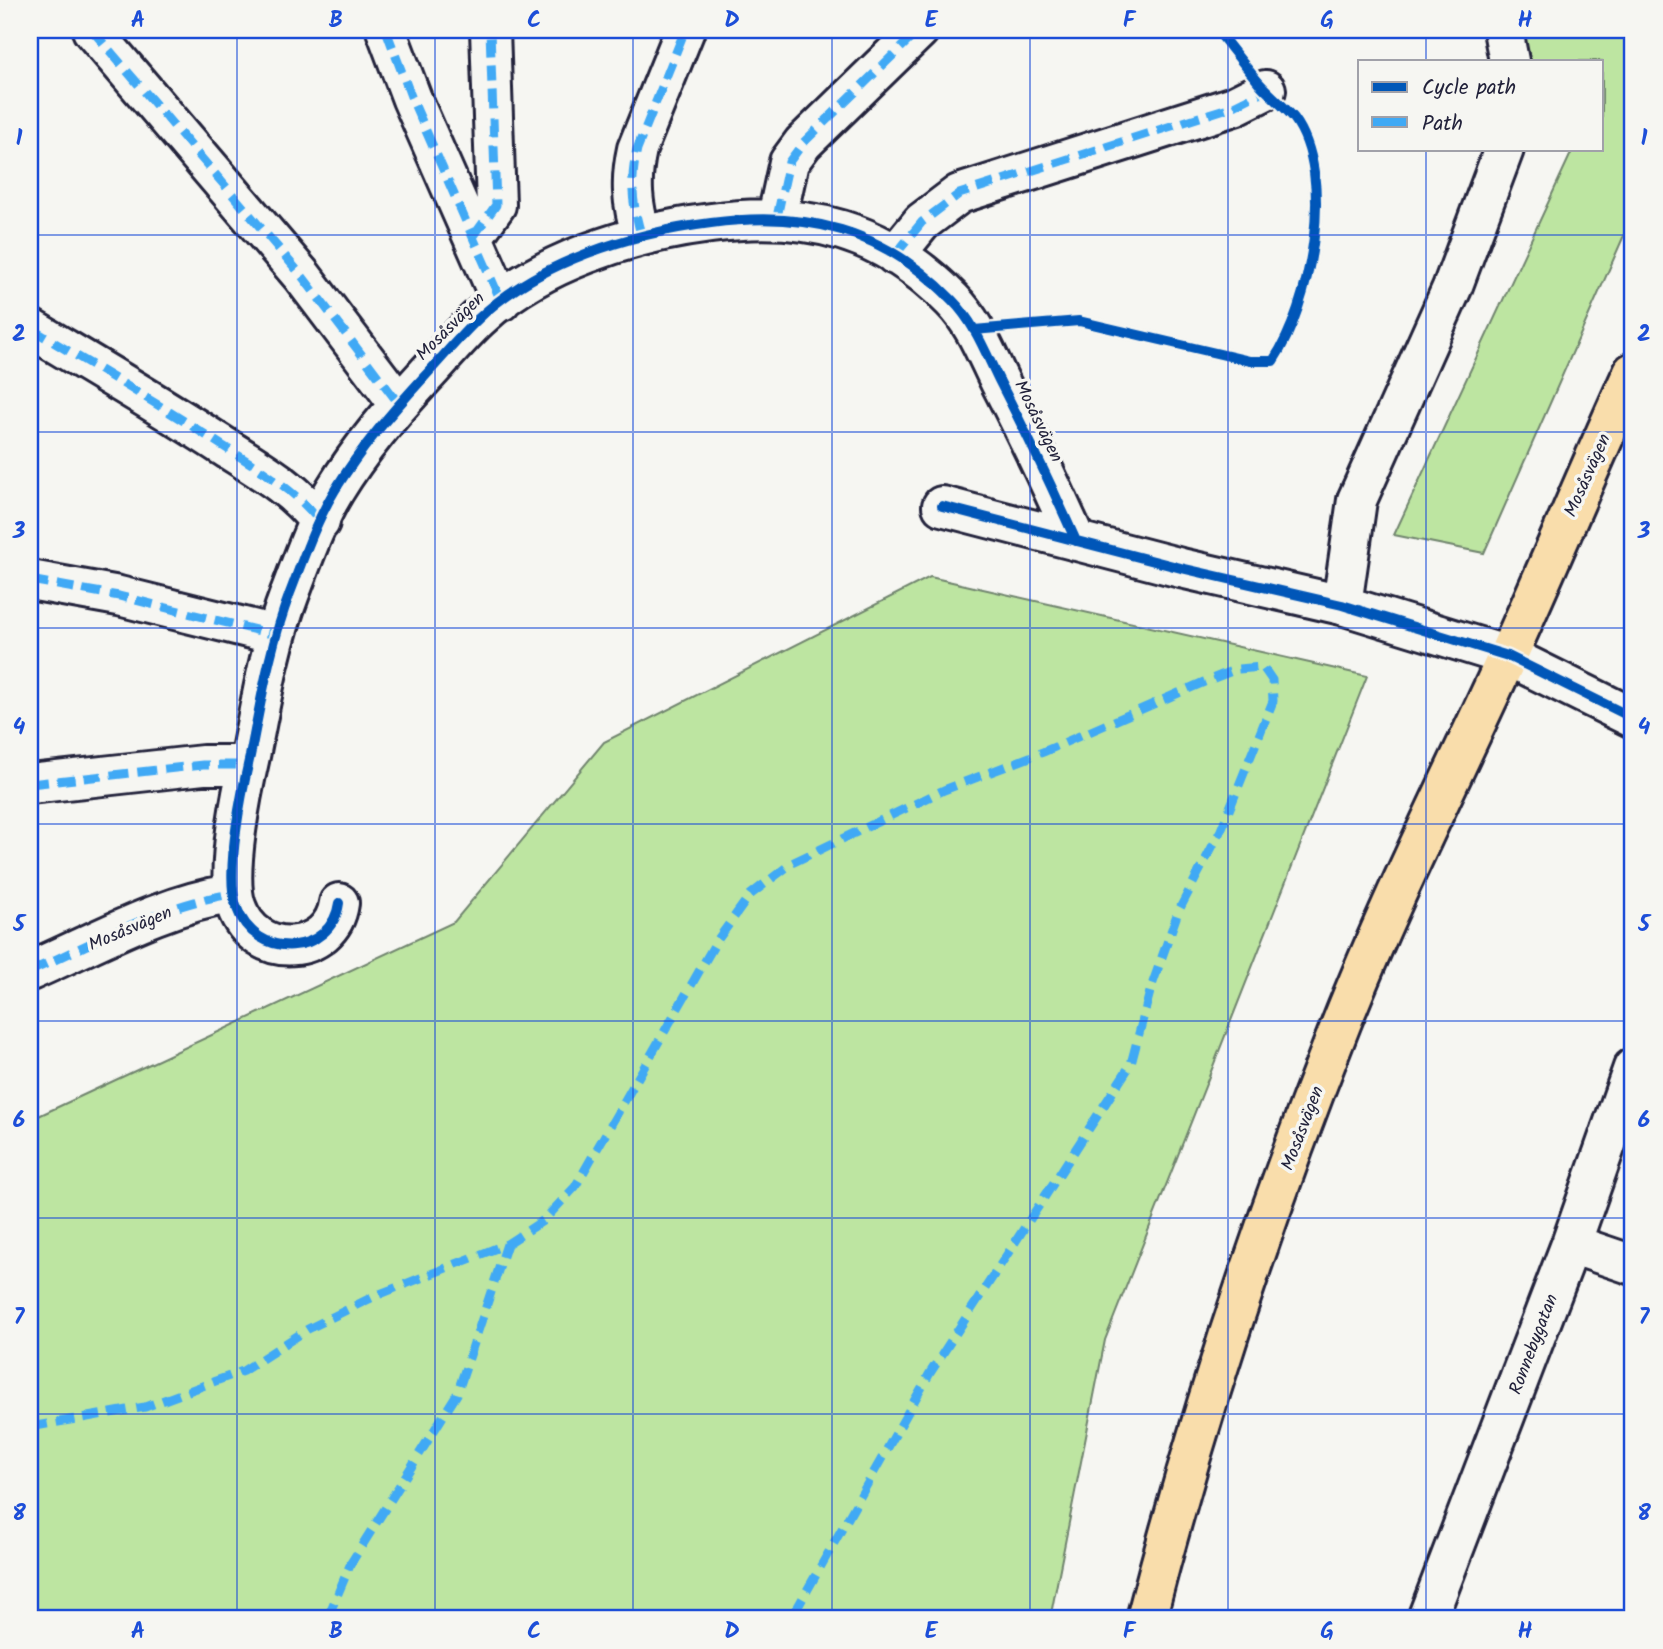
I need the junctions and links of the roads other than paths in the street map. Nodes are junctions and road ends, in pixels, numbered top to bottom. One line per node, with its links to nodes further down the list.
1 (92, 30): 17 (street)
2 (386, 30): 12 (street, Mosåsvägen)
3 (490, 30): 12 (street)
4 (685, 30): 11 (street)
5 (919, 30): 10 (street)
6 (1503, 30): 7 (street)
7 (1509, 60)
8 (1266, 90): 13 (street)
9 (1504, 150): 22 (street)
10 (777, 217): 11 (street, Mosåsvägen); 13 (street, Mosåsvägen)
11 (641, 234): 14 (street, Mosåsvägen)
12 (473, 237): 14 (street, Mosåsvägen)
13 (895, 255): 20 (street, Mosåsvägen)
14 (501, 301): 17 (street, Mosåsvägen)
15 (30, 328): 19 (street)
16 (1633, 372): 24 (main road, Mosåsvägen)
17 (400, 404): 19 (street, Mosåsvägen)
18 (942, 506): 20 (street)
19 (320, 522): 23 (street, Mosåsvägen)
20 (1076, 541): 22 (street)
21 (30, 580): 23 (street)
22 (1342, 605): 24 (street)
23 (276, 635): 26 (street, Mosåsvägen)
24 (1508, 656): 25 (street); 34 (main road, Mosåsvägen)
25 (1633, 718)
26 (248, 765): 27 (street); 28 (street, Mosåsvägen)
27 (30, 784)
28 (232, 894): 29 (street); 30 (street, Mosåsvägen)
29 (339, 903)
30 (30, 971)
31 (1633, 1068): 32 (street, Ronnebygatan)
32 (1572, 1244): 33 (street); 35 (street, Ronnebygatan)
33 (1633, 1265)
34 (1146, 1619)
35 (1427, 1619)

